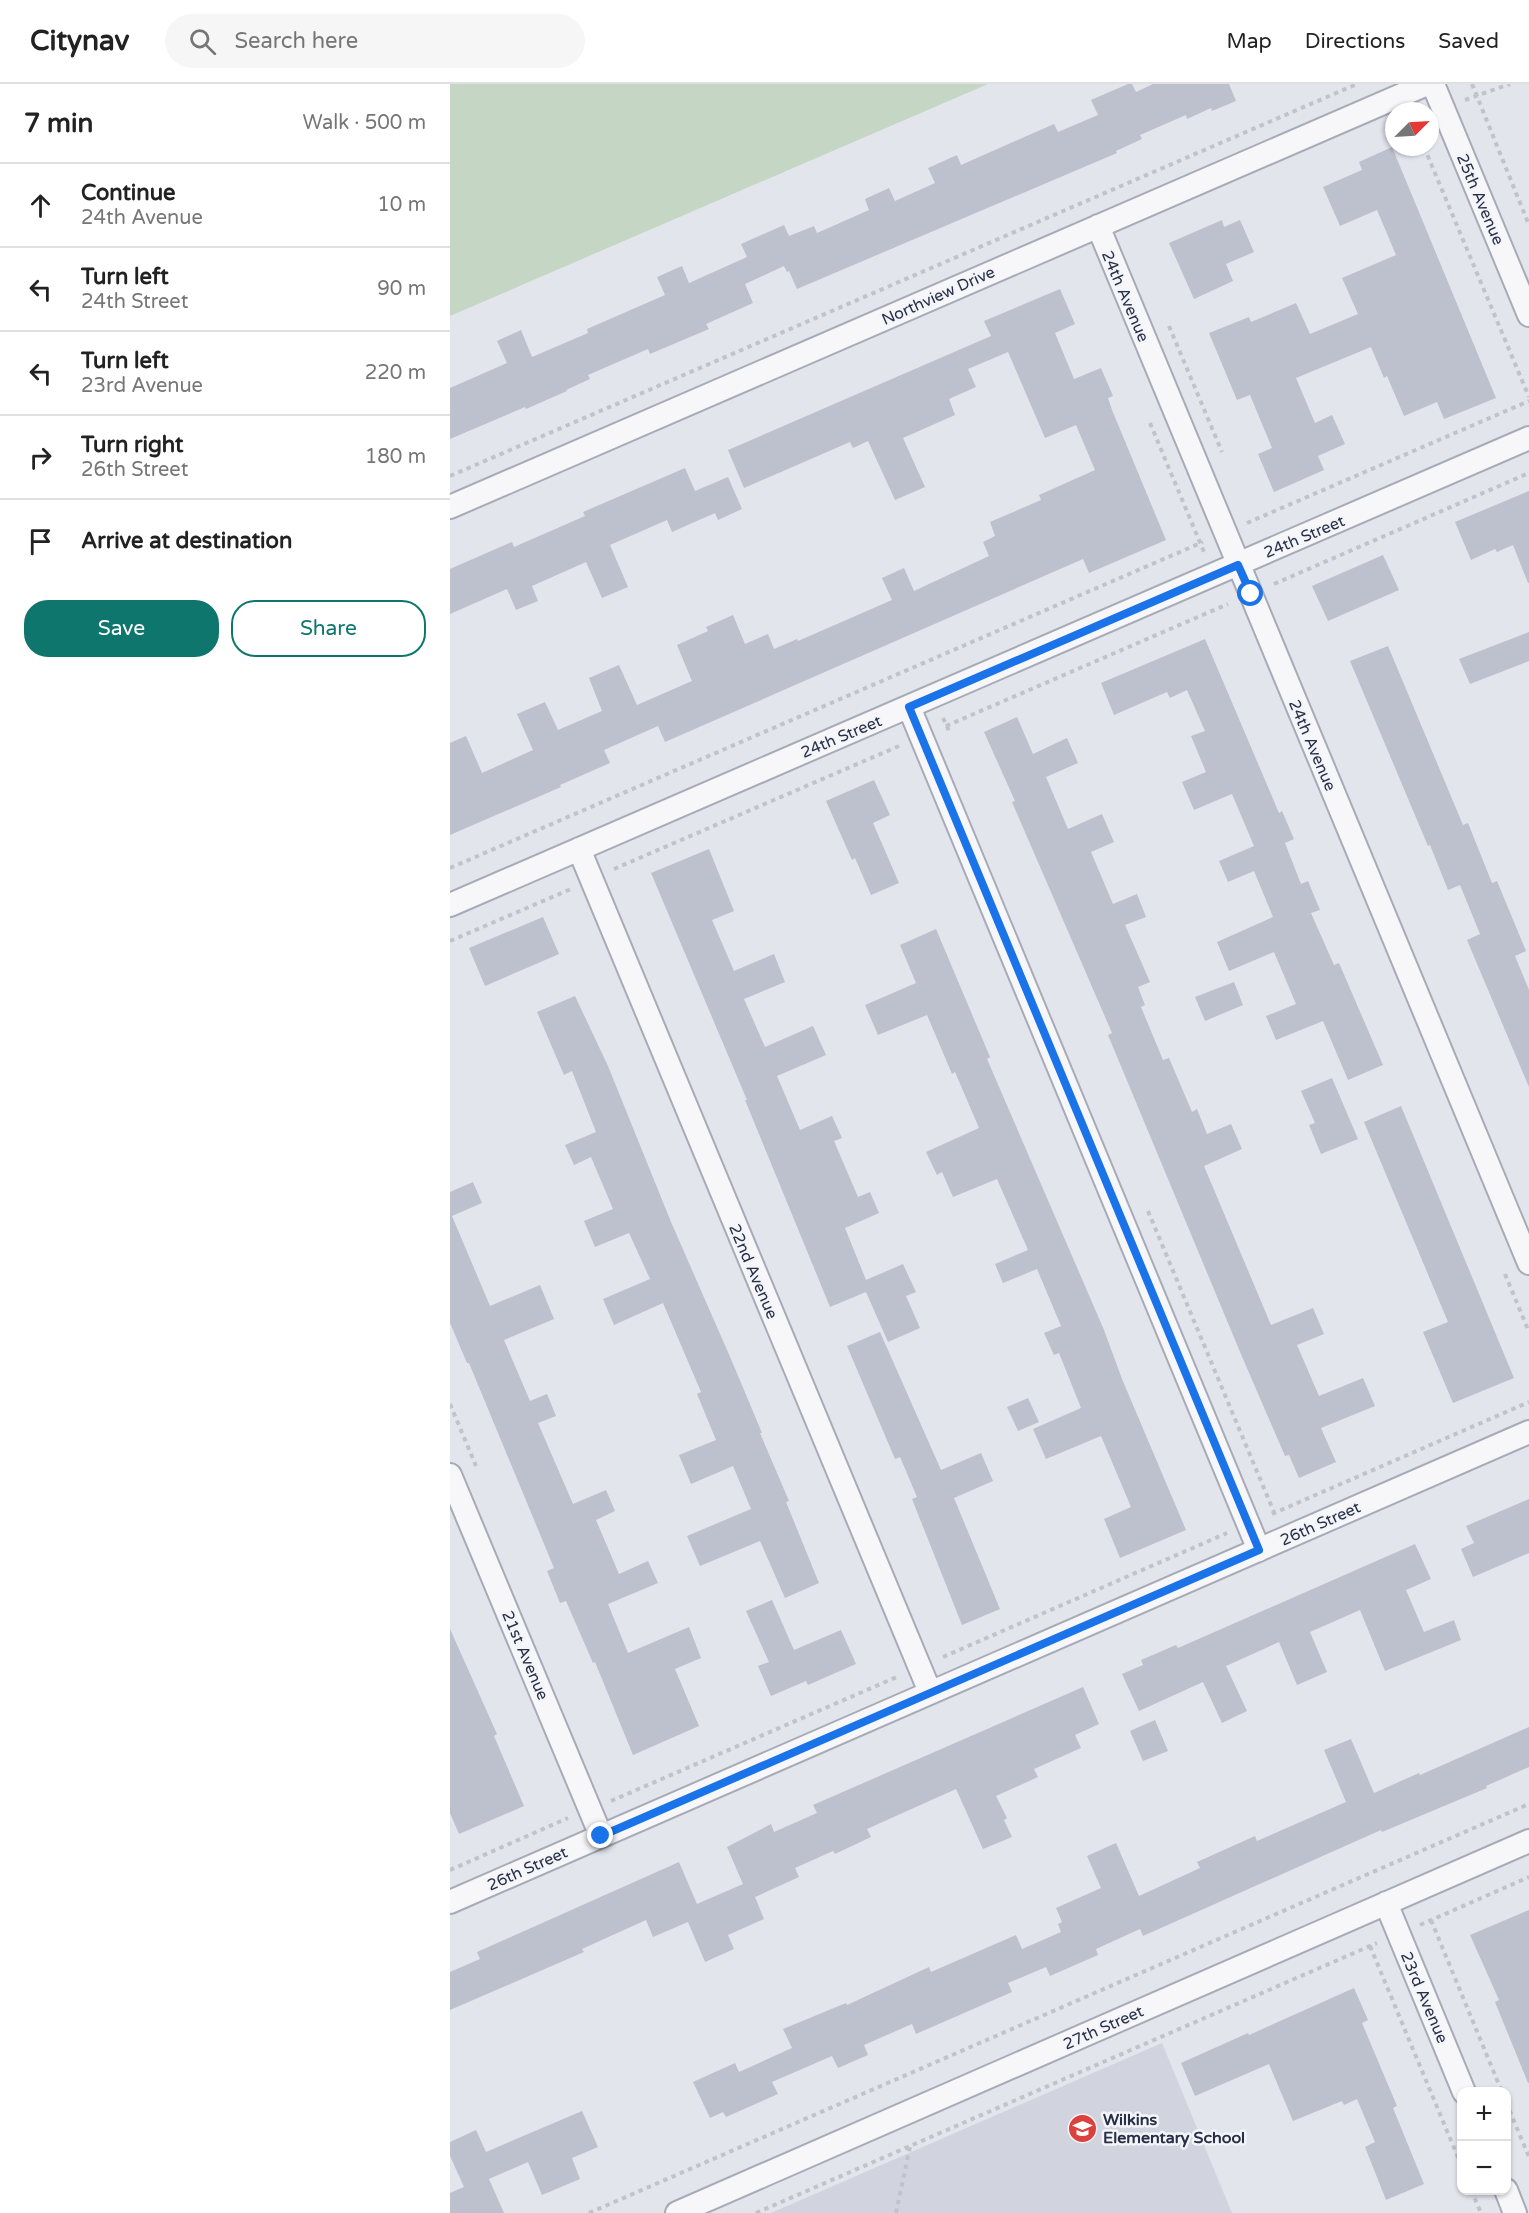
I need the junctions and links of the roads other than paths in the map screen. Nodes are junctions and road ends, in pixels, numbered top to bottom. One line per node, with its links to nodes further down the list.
1 (1427, 84): 3 (street, Northview Drive)
2 (1433, 84): 4 (street, 25th Avenue)
3 (1098, 226): 6 (street, Northview Drive); 7 (street, 24th Avenue)
4 (1529, 315)
5 (1529, 438): 7 (street, 24th Street)
6 (450, 507)
7 (1238, 565): 8 (street, 24th Street); 11 (street, 24th Avenue)
8 (909, 707): 9 (street, 24th Street); 14 (street)
9 (579, 849): 10 (street, 24th Street); 15 (street, 22nd Avenue)
10 (450, 905)
11 (1529, 1263)
12 (1529, 1432): 14 (street, 26th Street)
13 (450, 1475): 16 (street, 21st Avenue)
14 (1259, 1550): 15 (street, 26th Street)
15 (930, 1692): 16 (street, 26th Street)
16 (601, 1836): 18 (street, 26th Street)
17 (1529, 1841): 19 (street, 27th Street)
18 (450, 1902)
19 (1386, 1903): 20 (street, 23rd Avenue); 22 (street, 27th Street)
20 (1462, 2087)
21 (1508, 2195): 23 (street)
22 (676, 2213)
23 (1515, 2213)

